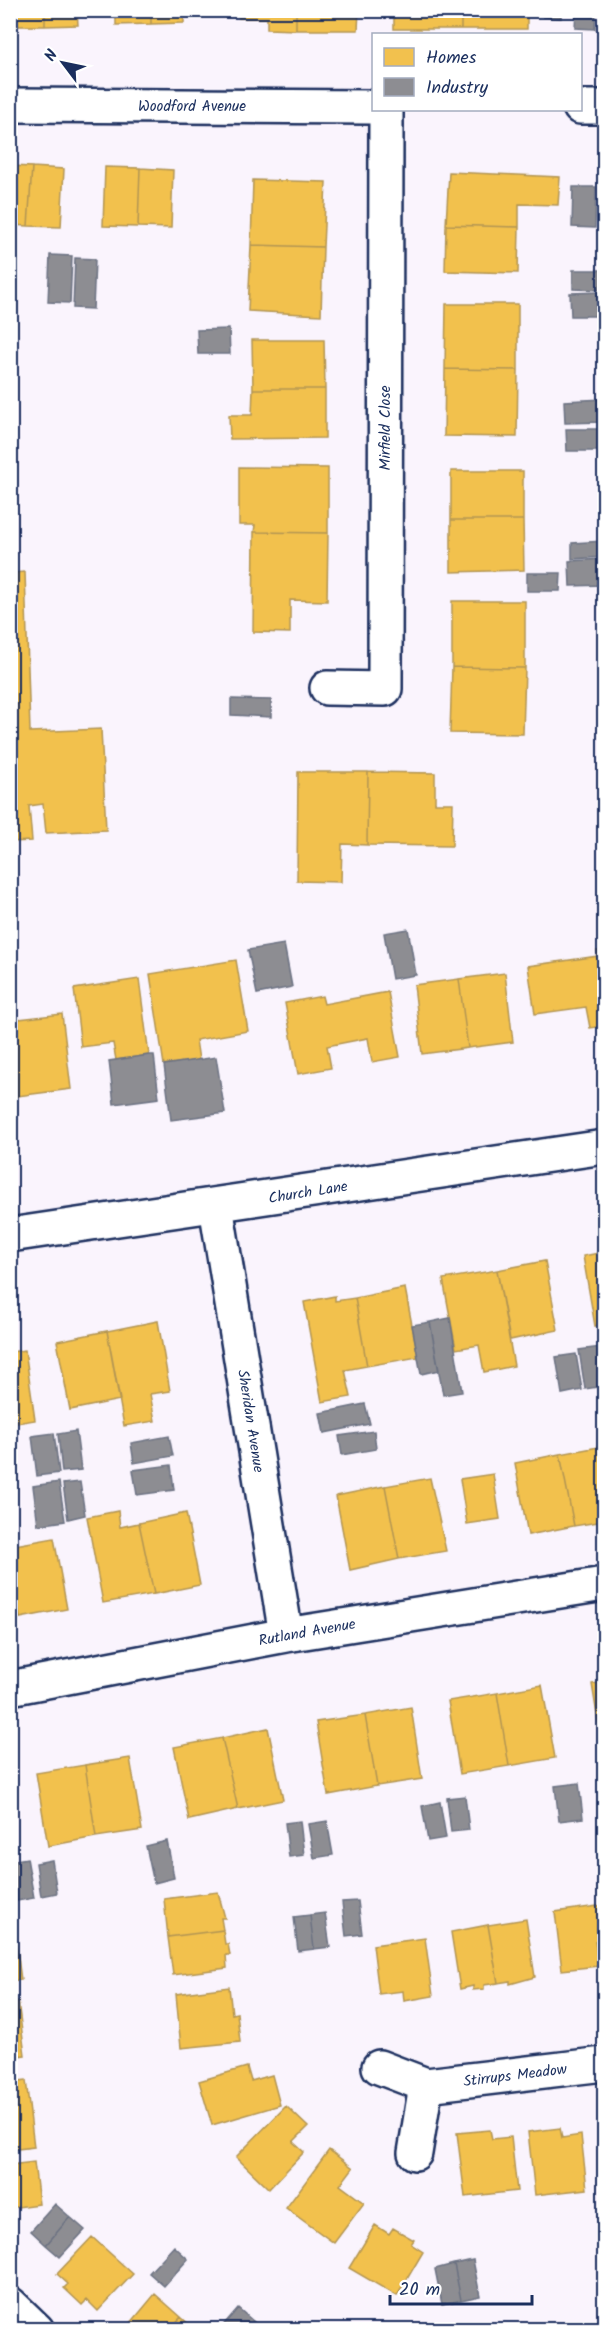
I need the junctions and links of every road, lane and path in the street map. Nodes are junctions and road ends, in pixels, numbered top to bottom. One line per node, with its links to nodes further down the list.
1 (10, 105): 2 (street, Woodford Avenue)
2 (372, 107)
3 (582, 107): 4 (street)
4 (604, 107)
5 (386, 111): 6 (street, Mirfield Close)
6 (327, 688)
7 (604, 1147): 8 (street, Church Lane)
8 (216, 1206): 9 (street, Church Lane); 11 (street, Sheridan Avenue)
9 (10, 1235)
10 (604, 1584): 11 (street, Rutland Avenue)
11 (286, 1635): 12 (street, Rutland Avenue)
12 (10, 1688)
13 (604, 2064): 15 (street, Stirrups Meadow)
14 (379, 2067): 15 (street, Stirrups Meadow)
15 (426, 2085): 16 (street)
16 (415, 2153)
17 (10, 2304): 18 (street)
18 (37, 2330)

